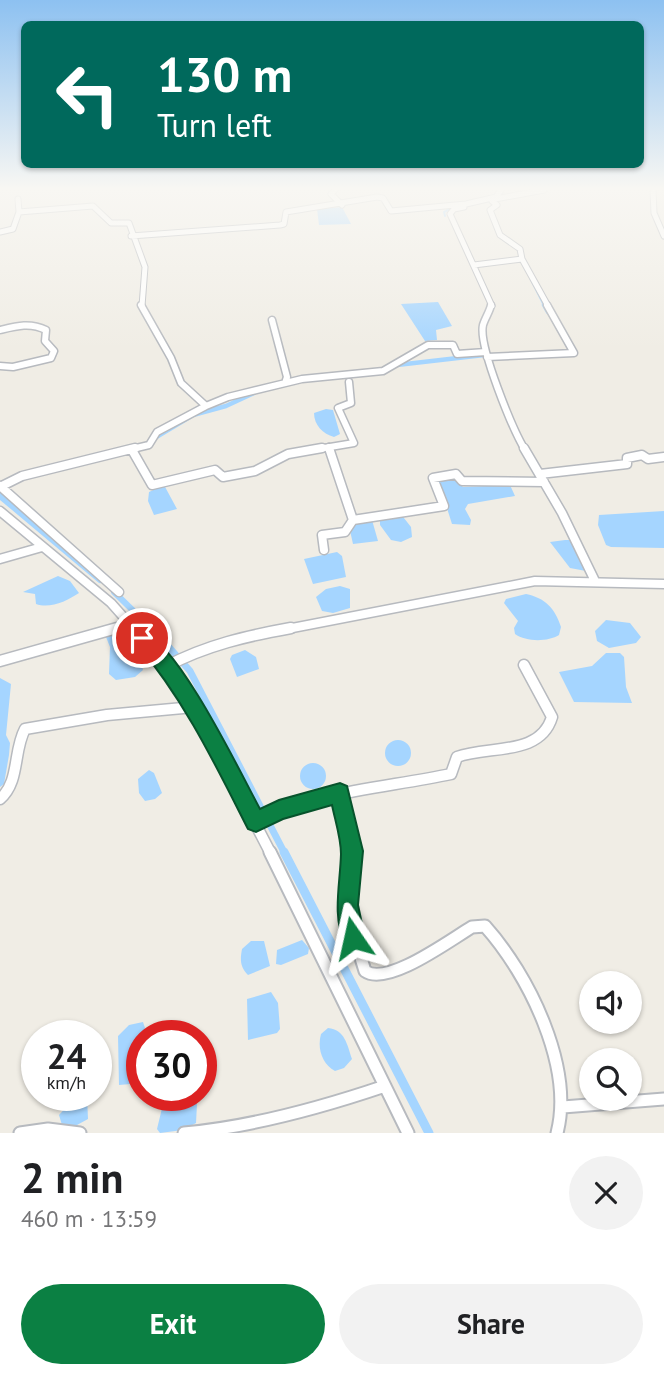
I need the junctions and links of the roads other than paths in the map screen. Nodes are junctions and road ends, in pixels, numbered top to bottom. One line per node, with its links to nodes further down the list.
1 (138, 243): 12 (street)
2 (464, 243): 5 (street)
3 (513, 243): 4 (street)
4 (522, 259): 5 (street); 8 (street)
5 (474, 265): 8 (street)
6 (272, 320): 11 (street)
7 (0, 330): 9 (street)
8 (487, 355): 11 (street); 16 (street)
9 (0, 366)
10 (349, 382): 13 (street)
11 (285, 383): 12 (street)
12 (206, 406): 14 (street)
13 (329, 447): 14 (street); 19 (street)
14 (132, 450): 17 (street)
15 (664, 457): 16 (street)
16 (542, 478): 19 (street); 23 (street)
17 (0, 487): 25 (street)
18 (1, 513): 20 (street)
19 (353, 520): 21 (street)
20 (42, 547): 22 (street); 26 (street)
21 (324, 550)
22 (0, 559)
23 (595, 582): 24 (street); 29 (street)
24 (664, 584)
25 (119, 592)
26 (130, 624): 27 (street); 29 (street)
27 (0, 661)
28 (524, 665): 31 (street)
29 (167, 666): 30 (street)
30 (194, 707): 32 (street); 33 (street)
31 (340, 793): 33 (street); 36 (street)
32 (0, 799)
33 (256, 822): 34 (street)
34 (385, 1086): 39 (street); 40 (street)
35 (664, 1099): 36 (street)
36 (563, 1107): 41 (street)
37 (20, 1133): 38 (street)
38 (80, 1133)
39 (184, 1133)
40 (408, 1133)
41 (556, 1133)

